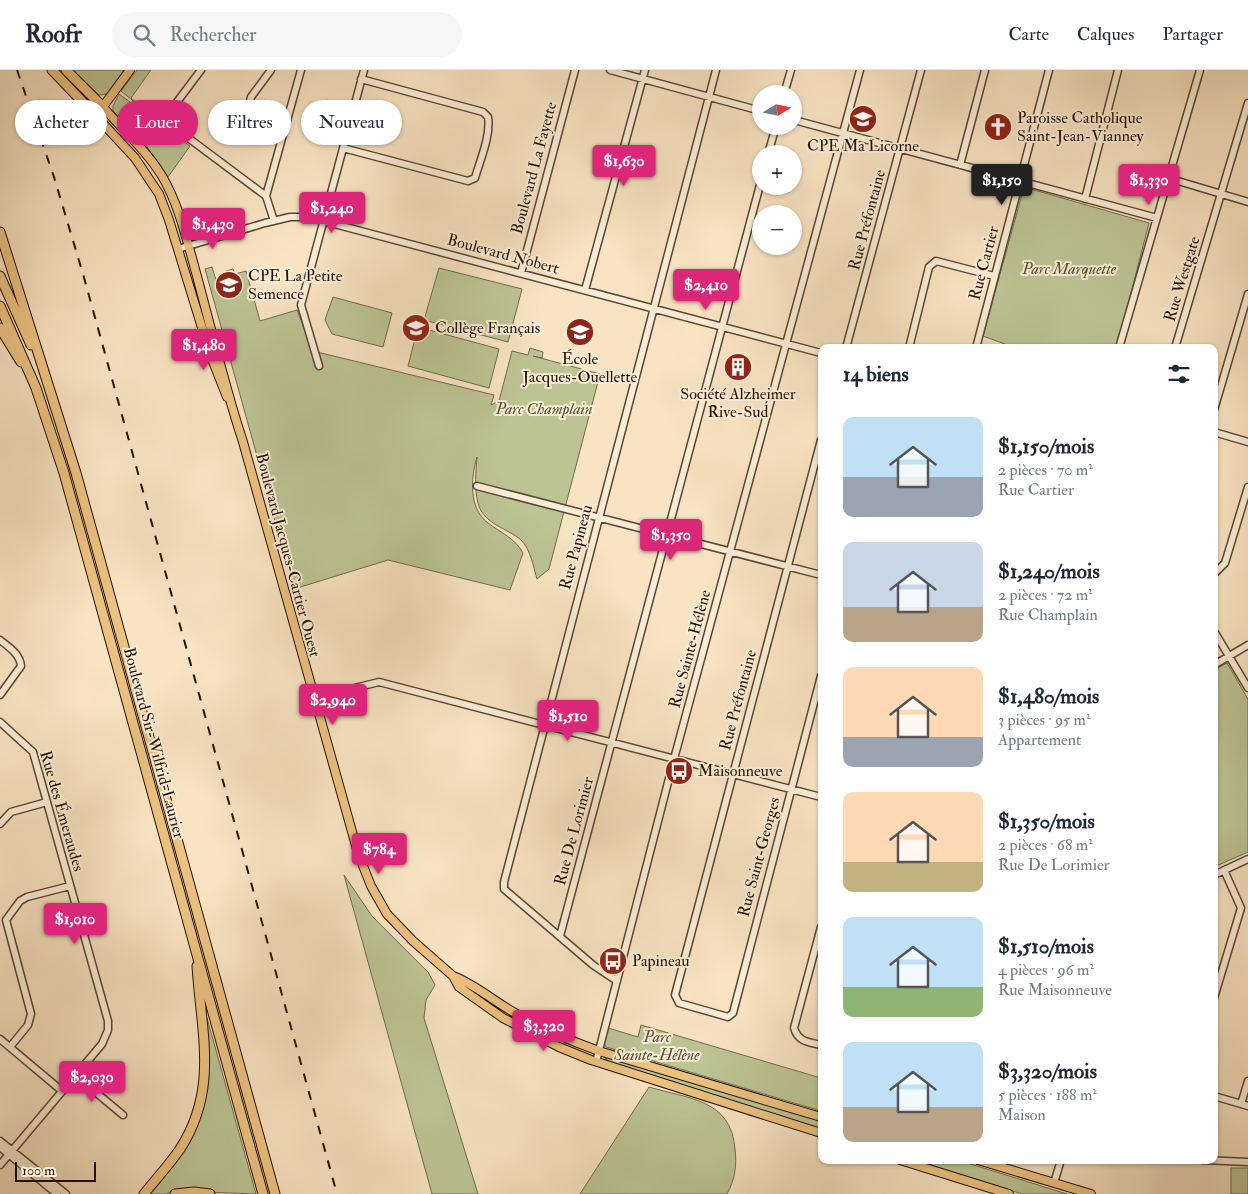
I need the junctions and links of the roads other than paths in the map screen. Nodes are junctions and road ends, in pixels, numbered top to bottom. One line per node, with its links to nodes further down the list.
1 (52, 70): 23 (highway)
2 (66, 70): 24 (highway)
3 (130, 70): 26 (main road)
4 (200, 70): 40 (street)
5 (271, 70): 25 (street)
6 (301, 70): 40 (street)
7 (364, 70): 19 (street)
8 (574, 70): 49 (street, Boulevard La Fayette)
9 (610, 70): 20 (street)
10 (645, 70): 20 (street)
11 (716, 70): 22 (street, Rue Papineau)
12 (790, 70): 21 (street)
13 (860, 70): 32 (street, Rue Sainte-Hélène)
14 (921, 70): 34 (street, Rue Préfontaine)
15 (985, 70): 35 (street)
16 (1049, 70): 37 (street, Rue Cartier)
17 (1118, 70): 41 (street)
18 (1200, 70): 36 (street)
19 (362, 79): 33 (street); 33 (street)
20 (642, 79): 22 (street); 52 (street)
21 (786, 85)
22 (709, 98): 28 (street); 55 (street, Rue Papineau)
23 (81, 100)
24 (96, 100)
25 (250, 100)
26 (107, 102)
27 (1248, 102): 38 (street, Rue Westgate)
28 (752, 110)
29 (107, 111): 47 (main road, Boulevard Jacques-Cartier Ouest)
30 (802, 122): 32 (street)
31 (107, 127): 48 (main road, Boulevard Jacques-Cartier Ouest)
32 (843, 133): 34 (street); 58 (street, Rue Sainte-Hélène)
33 (343, 148): 45 (street)
34 (901, 149): 35 (street); 59 (street, Rue Préfontaine)
35 (960, 165): 37 (street)
36 (1168, 178): 38 (street); 43 (street)
37 (1020, 181): 41 (street); 51 (street, Rue Cartier)
38 (1221, 194): 42 (street); 63 (street, Rue Westgate)
39 (757, 195): 56 (street, Rue De Lorimier)
40 (266, 196): 44 (street)
41 (1085, 199): 43 (street)
42 (1248, 202)
43 (1157, 218): 62 (street)
44 (274, 220): 45 (street, Boulevard Nobert); 47 (street, Boulevard Nobert)
45 (324, 220): 49 (street, Boulevard Nobert); 65 (street)
46 (0, 232): 66 (highway)
47 (189, 246): 48 (street, Boulevard Nobert); 69 (main road, Boulevard Jacques-Cartier Ouest)
48 (178, 249): 69 (main road, Boulevard Jacques-Cartier Ouest)
49 (521, 273): 52 (street, Boulevard Nobert)
50 (0, 276): 66 (highway)
51 (994, 276): 60 (street); 61 (street, Rue Cartier)
52 (586, 290): 55 (street, Boulevard Nobert)
53 (1248, 294): 68 (street)
54 (0, 306): 67 (highway, Boulevard Sir-Wilfrid-Laurier)
55 (654, 308): 56 (street, Boulevard Nobert); 75 (street, Rue Papineau)
56 (723, 326): 58 (street, Boulevard Nobert); 76 (street, Rue De Lorimier)
57 (0, 328): 67 (highway)
58 (786, 343): 64 (street, Boulevard Nobert); 77 (street, Rue Sainte-Hélène)
59 (847, 344)
60 (910, 344)
61 (977, 344)
62 (1120, 344)
63 (1177, 344)
64 (818, 352)
65 (319, 366)
66 (43, 370): 139 (highway, Boulevard Sir-Wilfrid-Laurier)
67 (36, 388): 105 (highway, Boulevard Sir-Wilfrid-Laurier)
68 (1218, 396)
69 (229, 402): 89 (main road, Boulevard Jacques-Cartier Ouest)
70 (1218, 433): 71 (street)
71 (1248, 442)
72 (818, 451): 78 (street, Rue Préfontaine)
73 (477, 486): 75 (street)
74 (1248, 487): 79 (street)
75 (599, 516): 76 (street); 91 (street, Rue Papineau)
76 (667, 534): 77 (street); 92 (street, Rue De Lorimier)
77 (730, 551): 78 (street); 93 (street, Rue Sainte-Hélène)
78 (788, 566): 80 (street); 94 (street, Rue Préfontaine)
79 (1218, 570)
80 (818, 574)
81 (1218, 638): 84 (street)
82 (0, 640): 88 (street)
83 (1248, 645): 84 (street)
84 (1229, 657): 85 (street); 87 (street)
85 (1218, 663)
86 (818, 687): 95 (street, Rue Saint-Georges)
87 (1248, 688)
88 (0, 695)
89 (314, 698): 91 (street); 106 (main road, Boulevard Jacques-Cartier Ouest)
90 (0, 722): 97 (street, Rue des Émeraudes)
91 (544, 725): 92 (street); 103 (street, Rue Papineau)
92 (612, 743): 93 (street); 103 (street, Rue De Lorimier)
93 (674, 759): 94 (street); 107 (street, Rue Sainte-Hélène)
94 (733, 774): 95 (street); 109 (street, Rue Préfontaine)
95 (791, 790): 96 (street); 109 (street, Rue Saint-Georges)
96 (818, 797)
97 (47, 802): 98 (street); 102 (street, Rue des Émeraudes)
98 (0, 824)
99 (1248, 859): 100 (street)
100 (1224, 870): 101 (street); 108 (street)
101 (1218, 873)
102 (70, 886): 112 (street); 115 (street, Rue des Émeraudes)
103 (560, 936): 107 (street, Rue Papineau)
104 (818, 938): 111 (street)
105 (195, 949): 135 (highway); 138 (highway, Boulevard Sir-Wilfrid-Laurier)
106 (453, 976): 113 (main road, Boulevard Jacques-Cartier Ouest); 114 (main road, Boulevard Jacques-Cartier Ouest)
107 (617, 982): 113 (street, Rue Sainte-Hélène)
108 (1218, 985)
109 (701, 1009)
110 (0, 1039): 112 (street)
111 (818, 1045)
112 (10, 1047): 117 (street)
113 (599, 1051): 114 (street, Rue Sainte-Hélène); 121 (main road, Boulevard Jacques-Cartier Ouest)
114 (596, 1062): 122 (main road, Boulevard Jacques-Cartier Ouest)
115 (75, 1075): 117 (street, Rue des Émeraudes); 120 (street)
116 (1248, 1081): 119 (street)
117 (62, 1091): 125 (street, Rue des Émeraudes)
118 (1218, 1097): 119 (street)
119 (1244, 1105)
120 (123, 1116)
121 (818, 1116)
122 (818, 1132)
123 (0, 1141): 125 (street)
124 (0, 1147): 125 (street)
125 (11, 1153): 131 (street, Rue des Émeraudes); 133 (street); 134 (street)
126 (1218, 1161): 127 (street)
127 (1248, 1162)
128 (913, 1164): 140 (main road)
129 (998, 1164): 132 (main road)
130 (1061, 1164): 132 (street)
131 (0, 1165)
132 (1054, 1182): 141 (main road)
133 (57, 1194)
134 (66, 1194)
135 (144, 1194)
136 (175, 1194): 137 (highway)
137 (210, 1194)
138 (263, 1194)
139 (275, 1194)
140 (1009, 1194)
141 (1091, 1194)

